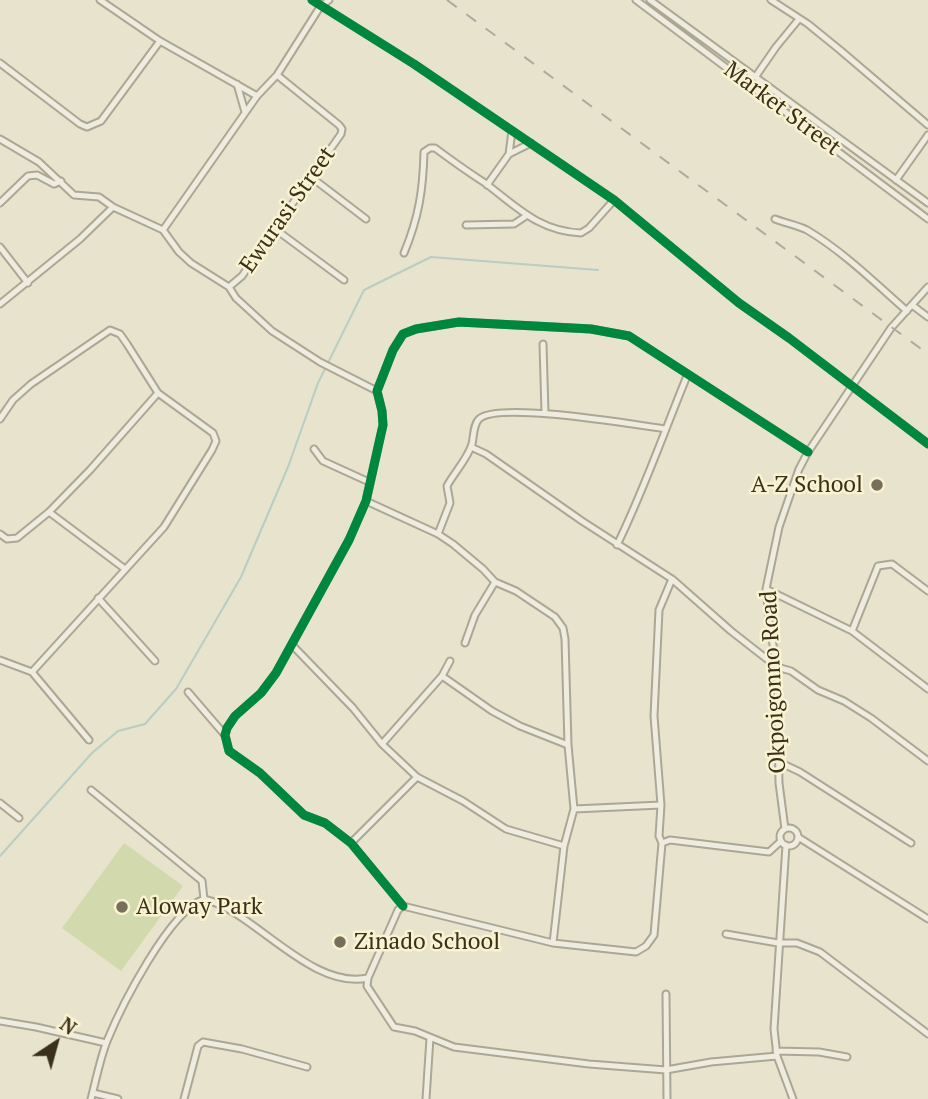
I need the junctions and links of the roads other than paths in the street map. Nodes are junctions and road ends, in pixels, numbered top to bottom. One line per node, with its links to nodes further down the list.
1 (100, 0): 9 (street)
2 (312, 0): 7 (street)
3 (328, 0): 7 (street)
4 (636, 0): 33 (street, Market Street)
5 (650, 0): 12 (street, Market Street)
6 (771, 0): 8 (street)
7 (320, 7): 11 (street); 17 (street)
8 (800, 19): 12 (street); 16 (street)
9 (160, 41): 10 (street); 13 (street)
10 (0, 63)
11 (277, 75): 14 (street); 22 (street, Ewurasi Street)
12 (756, 76): 23 (street, Market Street)
13 (237, 85): 14 (street); 15 (street)
14 (257, 96): 15 (street)
15 (246, 112): 36 (street)
16 (928, 125)
17 (512, 131): 20 (street); 21 (street)
18 (928, 135): 23 (street)
19 (0, 139): 24 (street)
20 (531, 143): 21 (street); 26 (street)
21 (509, 154): 25 (street)
22 (311, 177): 31 (street); 35 (street, Ewurasi Street)
23 (896, 180): 28 (street, Market Street)
24 (61, 181): 27 (street); 29 (street)
25 (487, 185): 30 (street); 38 (street)
26 (614, 200): 30 (street); 49 (street)
27 (0, 203)
28 (928, 203)
29 (113, 207): 36 (street); 40 (street)
30 (526, 216): 34 (street)
31 (366, 219)
32 (775, 219): 45 (street)
33 (928, 219)
34 (466, 225)
35 (275, 229): 39 (street); 41 (street, Ewurasi Street)
36 (163, 230): 41 (street)
37 (0, 247): 40 (street)
38 (404, 253)
39 (344, 280)
40 (28, 283): 43 (street)
41 (229, 287): 50 (street)
42 (928, 287): 44 (street, Okpoigonno Road)
43 (0, 304)
44 (912, 305): 45 (street, Okpoigonno Road); 46 (street)
45 (906, 311): 49 (street, Okpoigonno Road)
46 (928, 317)
47 (543, 344): 52 (street)
48 (688, 376): 50 (street); 54 (street); 58 (street)
49 (852, 385): 55 (street); 58 (street, Okpoigonno Road)
50 (377, 391): 59 (street)
51 (158, 393): 53 (street); 61 (street); 65 (street)
52 (545, 414): 54 (street); 56 (street)
53 (0, 419)
54 (666, 429): 64 (street)
55 (928, 444)
56 (471, 447): 63 (street); 64 (street)
57 (314, 449): 59 (street)
58 (808, 452): 68 (street, Okpoigonno Road)
59 (369, 482): 60 (street)
60 (366, 501): 63 (street); 73 (street)
61 (48, 512): 62 (street); 65 (street)
62 (0, 534)
63 (438, 534): 67 (street)
64 (617, 545): 66 (street)
65 (125, 569): 70 (street)
66 (672, 579): 77 (street); 91 (street)
67 (495, 582): 72 (street); 85 (street)
68 (766, 589): 71 (street); 77 (street, Okpoigonno Road)
69 (928, 591): 71 (street)
70 (98, 598): 75 (street); 78 (street)
71 (852, 631): 80 (street)
72 (465, 643)
73 (293, 646): 82 (street); 84 (street)
74 (0, 660): 78 (street)
75 (155, 660)
76 (450, 661): 79 (street)
77 (777, 667): 86 (street); 87 (street, Okpoigonno Road)
78 (32, 672): 83 (street)
79 (442, 676): 84 (street); 85 (street)
80 (928, 689)
81 (188, 692): 82 (street)
82 (225, 736): 96 (street)
83 (89, 740)
84 (382, 744): 88 (street)
85 (568, 745): 92 (street)
86 (928, 761)
87 (779, 762): 94 (street, Okpoigonno Road); 99 (street)
88 (417, 777): 96 (street); 100 (street)
89 (91, 790): 101 (street)
90 (0, 803): 93 (street)
91 (661, 805): 92 (street); 97 (street)
92 (574, 809): 100 (street)
93 (19, 818)
94 (785, 829): 95 (street); 98 (street)
95 (798, 837): 98 (street); 103 (street)
96 (351, 843): 102 (street)
97 (662, 843): 98 (street); 105 (street)
98 (783, 843): 106 (street)
99 (911, 843)
100 (564, 846): 105 (street)
101 (204, 899): 107 (street); 112 (street)
102 (403, 906): 105 (street); 107 (street)
103 (928, 919)
104 (726, 934): 106 (street)
105 (553, 943)
106 (778, 943): 110 (street); 113 (street)
107 (368, 978): 111 (street)
108 (666, 994): 116 (street)
109 (0, 1021): 112 (street)
110 (928, 1034)
111 (430, 1038): 116 (street); 120 (street)
112 (106, 1044): 117 (street)
113 (776, 1053): 114 (street); 116 (street); 122 (street)
114 (847, 1057)
115 (307, 1067): 119 (street)
116 (666, 1070): 121 (street)
117 (92, 1096): 118 (street)
118 (118, 1099)
119 (184, 1099)
120 (426, 1099)
121 (667, 1099)
122 (793, 1099)

